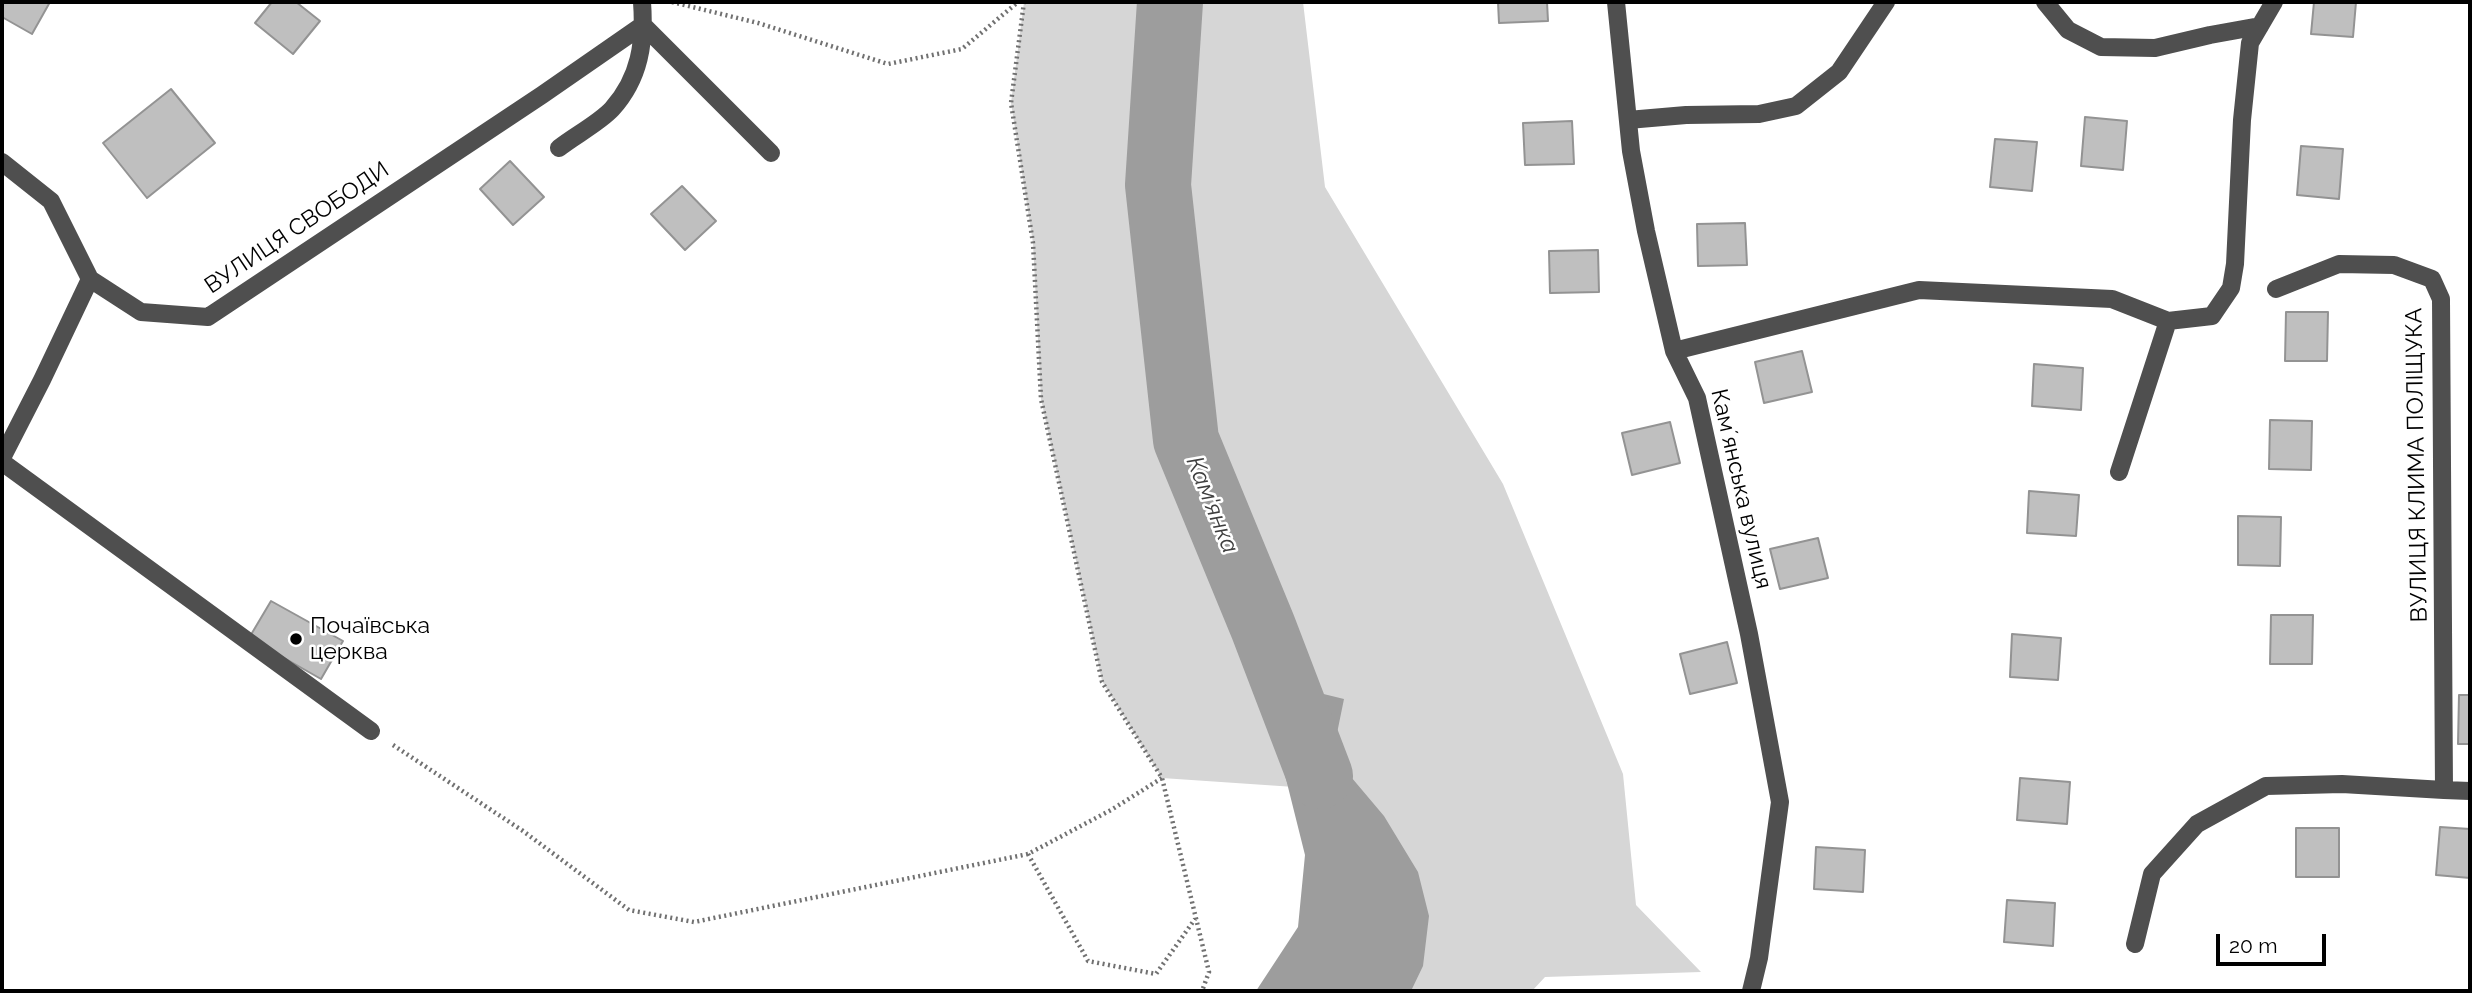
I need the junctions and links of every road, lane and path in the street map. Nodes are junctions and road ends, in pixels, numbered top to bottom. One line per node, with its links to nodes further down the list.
1 (642, 2): 9 (street)
2 (672, 2): 3 (path)
3 (1018, 2)
4 (1024, 2): 22 (path)
5 (1616, 2): 11 (street, Камʼянська вулиця)
6 (1886, 2): 11 (street)
7 (2045, 2): 10 (street)
8 (2274, 2): 10 (street)
9 (643, 24): 12 (street); 13 (street); 15 (street, ВУЛИЦЯ СВОБОДИ)
10 (2260, 26): 17 (street)
11 (1628, 120): 18 (street, Камʼянська вулиця)
12 (559, 148)
13 (771, 153)
14 (2, 162): 15 (street)
15 (90, 279): 19 (street)
16 (2276, 289): 23 (street, ВУЛИЦЯ КЛИМА ПОЛІЩУКА)
17 (2168, 321): 18 (street); 20 (street)
18 (1674, 351): 29 (street, Камʼянська вулиця)
19 (2, 460): 21 (street)
20 (2119, 472)
21 (371, 731): 25 (path)
22 (1162, 778): 25 (path); 26 (path)
23 (2444, 790): 24 (street); 27 (street)
24 (2470, 791)
25 (1028, 854): 26 (path)
26 (1195, 918): 28 (path)
27 (2135, 944)
28 (1202, 991)
29 (1751, 991)

